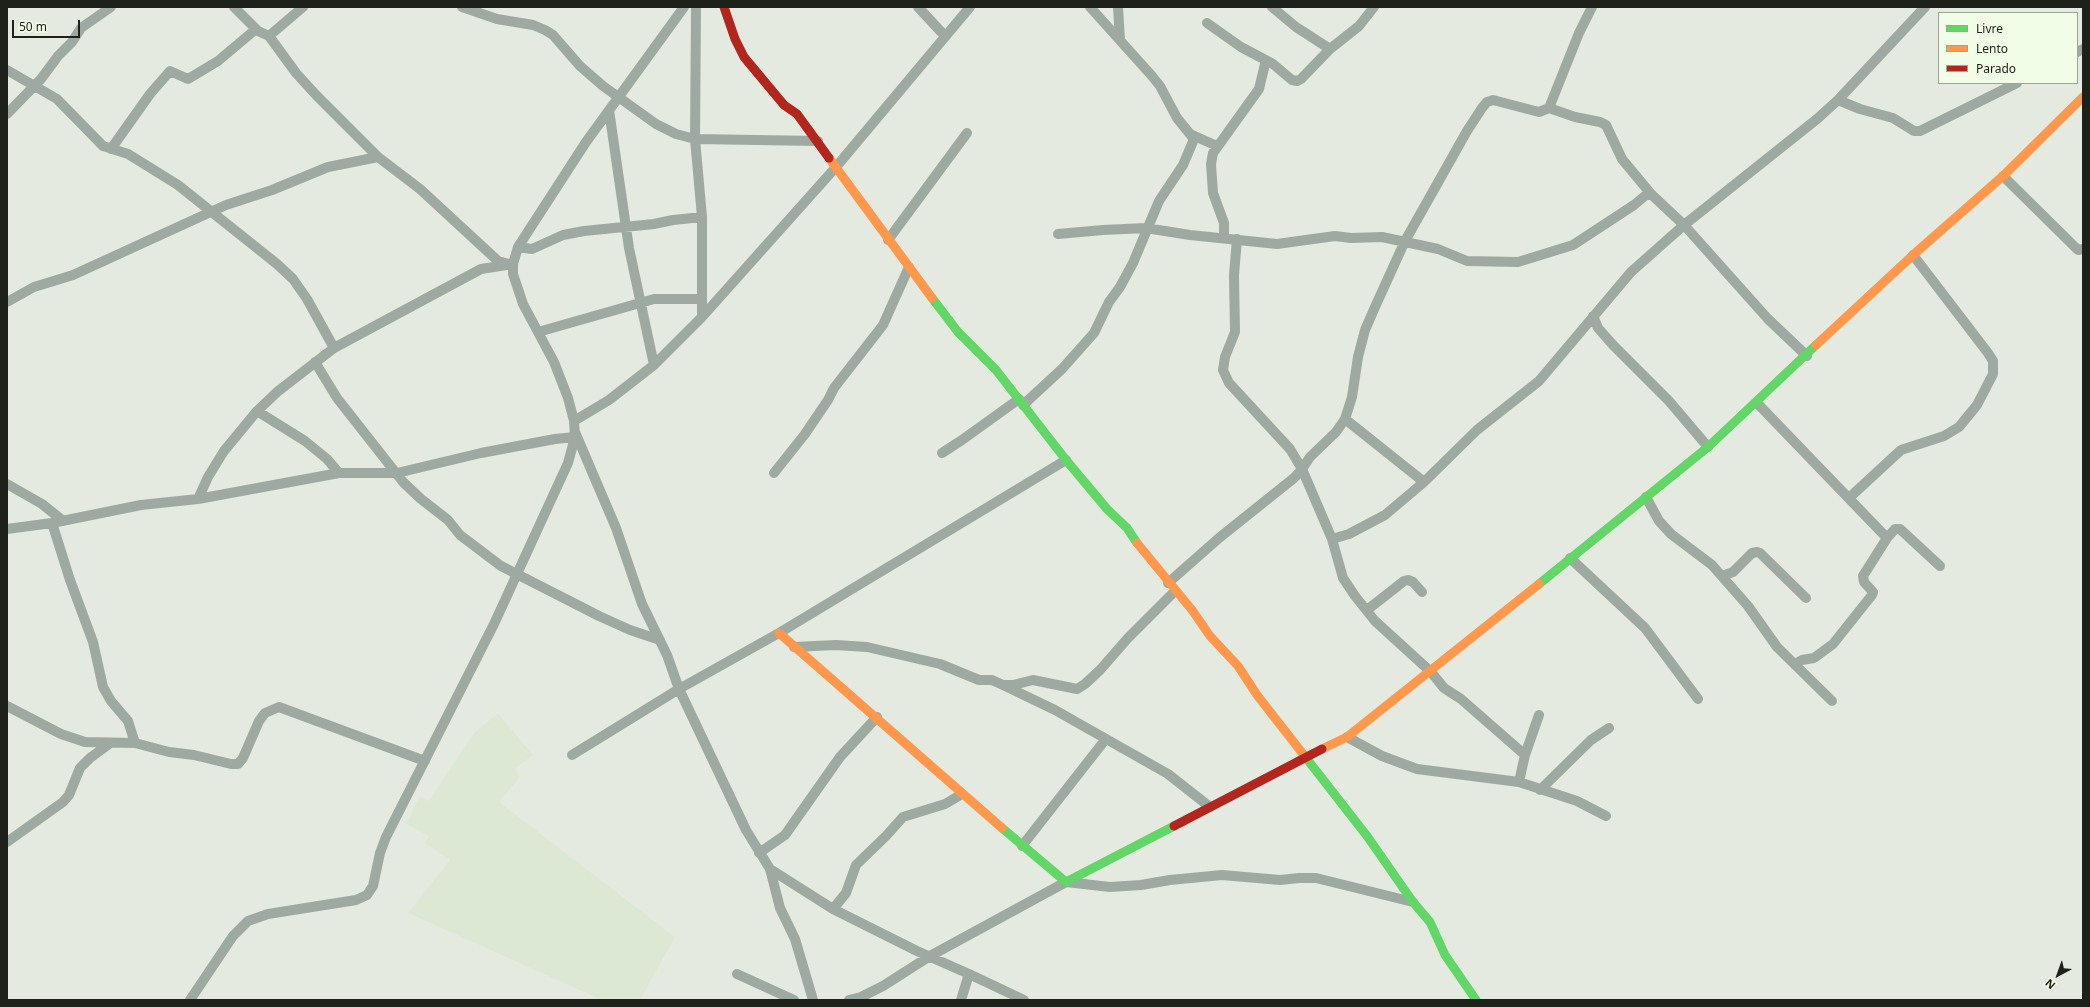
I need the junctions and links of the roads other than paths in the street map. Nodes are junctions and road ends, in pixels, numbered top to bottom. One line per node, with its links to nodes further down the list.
1 (111, 7): 25 (street)
2 (234, 7): 17 (street)
3 (304, 7): 19 (street)
4 (462, 7): 26 (street)
5 (684, 7): 26 (street)
6 (696, 7): 34 (street)
7 (724, 7): 35 (street)
8 (918, 7): 18 (street)
9 (970, 7): 18 (street)
10 (1090, 7): 20 (street)
11 (1118, 7): 20 (street)
12 (1272, 7): 21 (street)
13 (1374, 7): 21 (street)
14 (1592, 7): 29 (street)
15 (1925, 7): 28 (street)
16 (1207, 23): 22 (street)
17 (256, 29): 19 (street); 37 (street)
18 (944, 35): 39 (street)
19 (269, 36): 38 (street)
20 (1120, 40): 33 (street)
21 (1330, 49): 22 (street)
22 (1266, 60): 36 (street)
23 (7, 70): 25 (street)
24 (2015, 84): 28 (street)
25 (34, 87): 31 (street); 37 (street)
26 (618, 97): 30 (street); 34 (street)
27 (2083, 97): 40 (street)
28 (1838, 100): 44 (street)
29 (1549, 108): 41 (street); 51 (street)
30 (609, 110): 45 (street); 52 (street)
31 (7, 114)
32 (967, 133): 50 (street)
33 (1190, 134): 36 (street); 46 (street)
34 (695, 139): 35 (street); 43 (street)
35 (818, 141): 39 (street)
36 (1217, 146): 48 (street)
37 (111, 149): 42 (street)
38 (378, 157): 42 (street); 55 (street)
39 (836, 167): 50 (street); 61 (street)
40 (2003, 176): 53 (street); 54 (street)
41 (1651, 194): 44 (street); 51 (street)
42 (210, 211): 58 (street); 63 (street)
43 (702, 217): 45 (street); 57 (street)
44 (1684, 226): 60 (street); 64 (street)
45 (627, 227): 52 (street); 59 (street)
46 (1146, 228): 47 (street); 48 (street); 67 (street)
47 (1058, 234)
48 (1224, 238): 49 (street)
49 (1237, 239): 51 (street); 76 (street)
50 (888, 240): 56 (street)
51 (1405, 241): 70 (street)
52 (518, 247): 55 (street)
53 (2083, 249)
54 (1913, 255): 64 (street); 83 (street)
55 (513, 264): 62 (street); 63 (street)
56 (908, 267): 67 (street); 79 (street)
57 (702, 299): 59 (street); 61 (street)
58 (7, 302)
59 (640, 303): 62 (street); 66 (street)
60 (1593, 316): 73 (street); 80 (street)
61 (702, 317): 66 (street)
62 (538, 332): 71 (street)
63 (334, 348): 65 (street)
64 (1808, 356): 68 (street)
65 (315, 362): 69 (street); 77 (street)
66 (654, 365): 71 (street)
67 (1021, 402): 74 (street); 75 (street)
68 (1756, 403): 73 (street); 83 (street)
69 (256, 411): 78 (street); 84 (street)
70 (1345, 419): 76 (street); 80 (street)
71 (574, 421): 72 (street)
72 (575, 435): 77 (street); 91 (street); 98 (street)
73 (1708, 447): 82 (street)
74 (942, 453)
75 (1066, 460): 93 (street); 97 (street)
76 (1302, 469): 88 (street); 93 (street)
77 (397, 472): 78 (street); 91 (street)
78 (339, 473): 84 (street)
79 (774, 473)
80 (1424, 482): 88 (street)
81 (7, 484): 85 (street)
82 (1646, 497): 89 (street); 92 (street)
83 (1848, 498): 87 (street)
84 (198, 499): 85 (street)
85 (57, 521): 86 (street); 112 (street)
86 (7, 529)
87 (1887, 538): 90 (street); 100 (street)
88 (1332, 539): 96 (street)
89 (1570, 558): 101 (street); 104 (street)
90 (1940, 566)
91 (517, 573): 98 (street); 117 (street)
92 (1722, 576): 95 (street); 100 (street)
93 (1172, 587): 102 (street); 116 (street)
94 (1422, 592): 96 (street)
95 (1806, 598)
96 (1367, 610): 101 (street)
97 (779, 633): 99 (street); 103 (street)
98 (660, 640): 103 (street)
99 (794, 647): 102 (street); 108 (street)
100 (1795, 664): 105 (street)
101 (1431, 672): 110 (street); 115 (street)
102 (1003, 684): 111 (street)
103 (679, 689): 114 (street); 125 (street)
104 (1698, 699)
105 (1832, 701)
106 (7, 706): 113 (street)
107 (1539, 715): 115 (street)
108 (877, 716): 120 (street); 125 (street)
109 (1609, 728): 119 (street)
110 (1348, 737): 116 (street); 118 (street)
111 (1105, 740): 121 (street); 124 (street)
112 (135, 743): 113 (street); 117 (street)
113 (109, 744): 123 (street)
114 (572, 755)
115 (1525, 755): 118 (street)
116 (1305, 756): 121 (street); 128 (street)
117 (425, 761): 133 (street)
118 (1519, 782): 119 (street)
119 (1540, 790): 122 (street)
120 (962, 794): 124 (street); 129 (street)
121 (1210, 807): 127 (street)
122 (1606, 816)
123 (7, 842)
124 (1022, 846): 127 (street)
125 (759, 853): 126 (street)
126 (770, 869): 129 (street); 135 (street)
127 (1066, 882): 128 (street); 130 (street)
128 (1413, 902): 139 (street)
129 (833, 909): 130 (street)
130 (930, 956): 132 (street); 136 (street)
131 (737, 974): 134 (street)
132 (969, 974): 137 (street); 138 (street)
133 (190, 1000)
134 (794, 1000)
135 (813, 1000)
136 (849, 1000)
137 (961, 1000)
138 (1024, 1000)
139 (1476, 1000)

